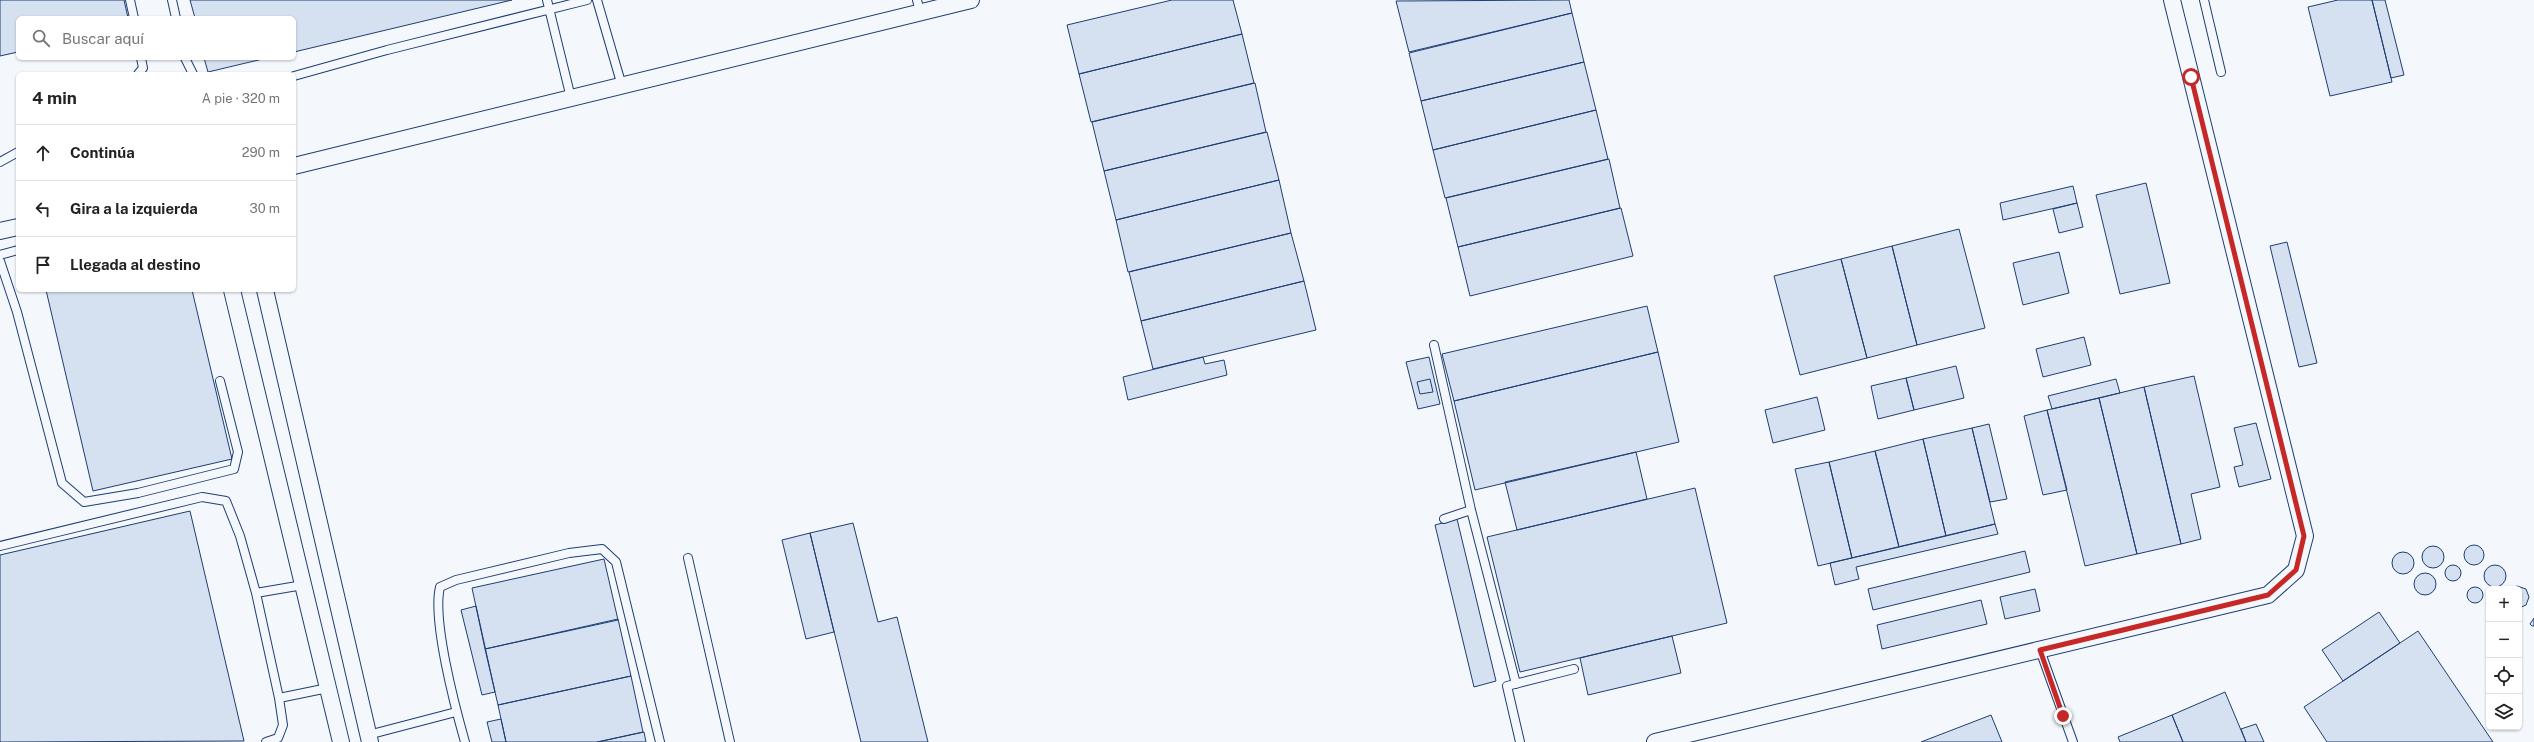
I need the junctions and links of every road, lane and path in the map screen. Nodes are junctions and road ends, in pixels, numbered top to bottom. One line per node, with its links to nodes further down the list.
1 (130, 0): 11 (lane)
2 (172, 0): 12 (lane)
3 (547, 0): 10 (lane)
4 (587, 0): 10 (lane)
5 (597, 0): 19 (lane)
6 (971, 0): 9 (street)
7 (2172, 0): 39 (street)
8 (2204, 0): 17 (lane)
9 (919, 6): 19 (street)
10 (550, 10): 18 (lane); 20 (lane)
11 (134, 16)
12 (176, 16)
13 (141, 60): 15 (lane)
14 (186, 60): 16 (lane)
15 (140, 72)
16 (192, 72)
17 (2221, 72)
18 (296, 75)
19 (622, 86): 20 (street)
20 (571, 98): 23 (street)
21 (16, 153): 22 (lane)
22 (0, 162)
23 (296, 166)
24 (16, 227): 25 (street)
25 (0, 231)
26 (16, 250): 27 (lane)
27 (0, 254)
28 (0, 261): 32 (lane)
29 (232, 292): 37 (street)
30 (265, 292): 45 (street)
31 (1434, 345): 33 (lane)
32 (220, 381)
33 (1471, 510): 34 (lane); 41 (lane)
34 (1444, 519)
35 (0, 546): 38 (lane)
36 (688, 558): 50 (lane)
37 (303, 585): 38 (lane); 42 (street)
38 (256, 593): 43 (lane)
39 (2040, 650): 52 (street); 53 (lane)
40 (1574, 669): 41 (lane)
41 (1516, 684): 51 (lane)
42 (328, 688): 43 (lane); 47 (street)
43 (279, 698): 46 (lane)
44 (456, 712): 45 (lane); 48 (lane); 49 (lane)
45 (369, 738)
46 (266, 742)
47 (341, 742)
48 (465, 742)
49 (660, 742)
50 (730, 742)
51 (1520, 742)
52 (1655, 742)
53 (2073, 742)

